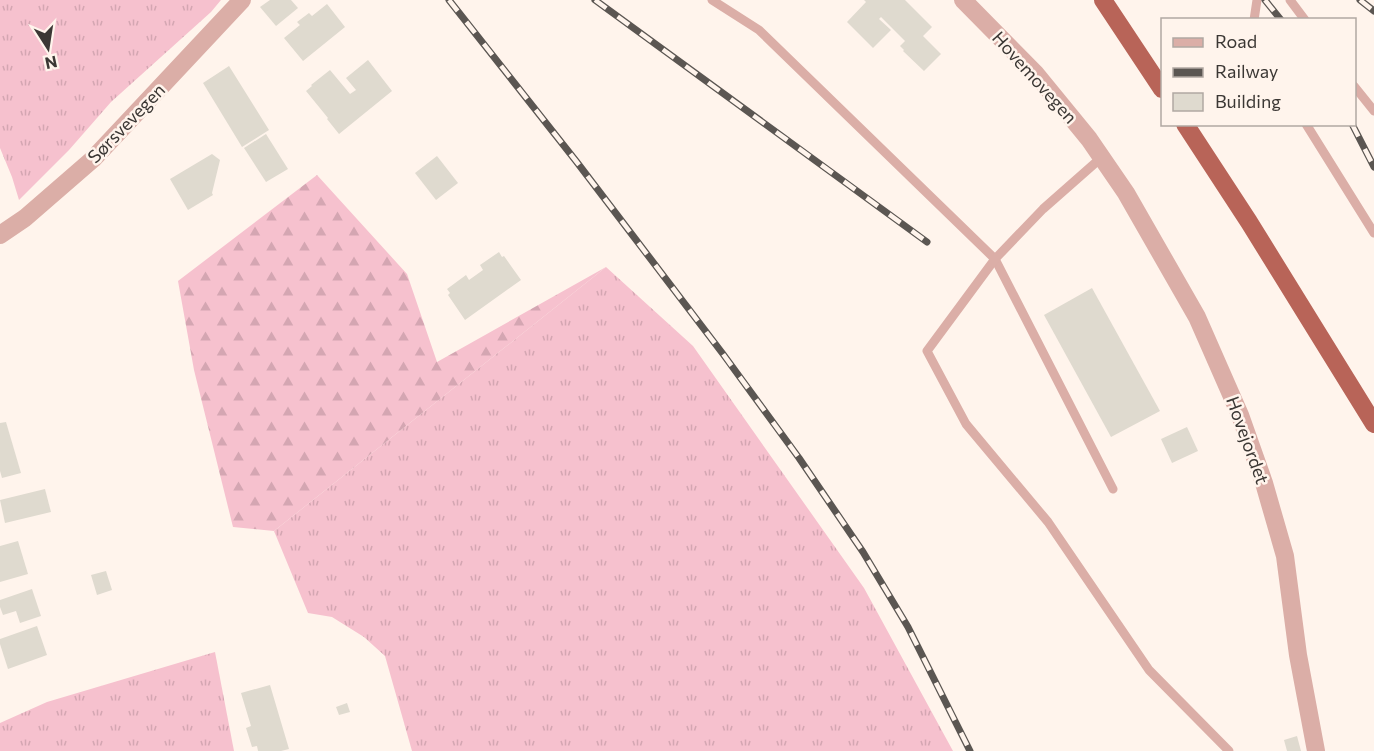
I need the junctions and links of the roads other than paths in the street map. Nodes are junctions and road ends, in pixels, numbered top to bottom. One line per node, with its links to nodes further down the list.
1 (242, 0): 16 (street, Sørsvevegen)
2 (712, 0): 17 (lane)
3 (963, 0): 14 (street, Hovemovegen)
4 (1103, 0): 9 (highway)
5 (1257, 0): 7 (lane)
6 (1290, 0): 8 (lane)
7 (1254, 18)
8 (1304, 18)
9 (1161, 87)
10 (1356, 88): 11 (lane)
11 (1374, 111)
12 (1186, 126): 18 (highway)
13 (1307, 126): 15 (lane)
14 (1102, 157): 17 (lane); 21 (street, Hovejordet)
15 (1374, 233)
16 (0, 235)
17 (994, 259): 19 (lane); 20 (lane)
18 (1374, 424)
19 (1113, 489)
20 (1229, 751)
21 (1316, 751)

